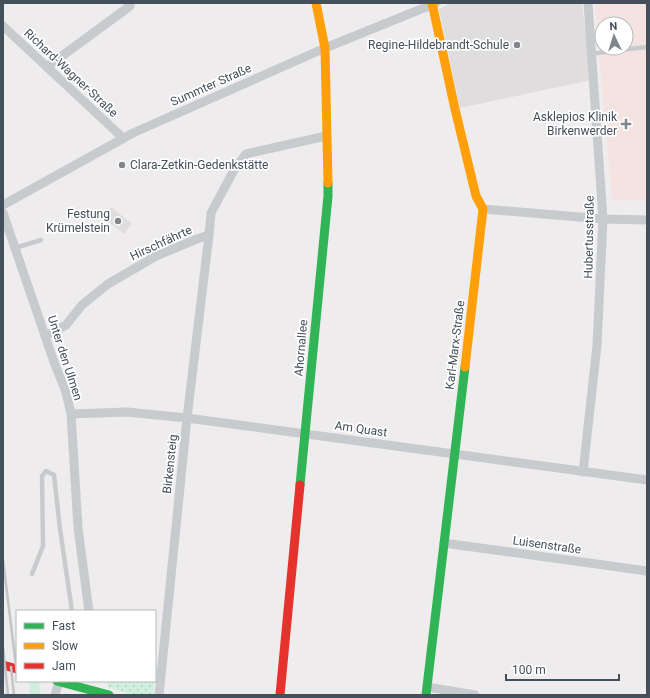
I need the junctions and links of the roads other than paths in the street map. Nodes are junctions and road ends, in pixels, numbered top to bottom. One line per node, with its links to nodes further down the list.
1 (316, 3): 7 (street, Ahornallee)
2 (588, 3): 8 (street, Hubertusstraße)
3 (132, 4): 9 (street)
4 (433, 4): 7 (street, Summter Straße); 13 (street)
5 (3, 26): 9 (street, Richard-Wagner-Straße)
6 (647, 47): 8 (lane)
7 (325, 48): 10 (street, Ahornallee); 11 (street, Summter Straße)
8 (592, 54): 15 (street, Hubertusstraße)
9 (47, 67): 11 (street, Richard-Wagner-Straße)
10 (326, 136): 17 (street, Hirschfährte); 23 (street, Ahornallee)
11 (124, 138): 12 (street, Summter Straße)
12 (3, 205)
13 (483, 209): 15 (street); 24 (street, Karl-Marx-Straße)
14 (3, 213): 19 (street, Unter den Ulmen)
15 (603, 219): 16 (street); 25 (street, Hubertusstraße)
16 (647, 220)
17 (209, 235): 20 (street, Hirschfährte); 22 (street, Birkensteig)
18 (41, 240): 19 (lane)
19 (15, 248): 20 (street, Unter den Ulmen)
20 (45, 336): 21 (street, Unter den Ulmen)
21 (71, 414): 22 (street, Am Quast); 31 (street, Unter den Ulmen)
22 (187, 418): 23 (street, Am Quast); 40 (street, Birkensteig)
23 (305, 433): 24 (street, Am Quast); 41 (street, Ahornallee)
24 (455, 453): 25 (street, Am Quast); 27 (street, Karl-Marx-Straße)
25 (583, 472): 26 (street, Am Quast)
26 (647, 480)
27 (444, 543): 28 (street, Luisenstraße); 37 (street, Karl-Marx-Straße)
28 (647, 571)
29 (32, 574): 30 (lane)
30 (72, 610)
31 (89, 610)
32 (3, 665): 33 (street)
33 (16, 669)
34 (58, 682): 38 (street)
35 (66, 682): 36 (street)
36 (88, 685): 39 (street)
37 (427, 691): 42 (street)
38 (55, 695)
39 (109, 695)
40 (159, 695)
41 (280, 695)
42 (475, 695)

